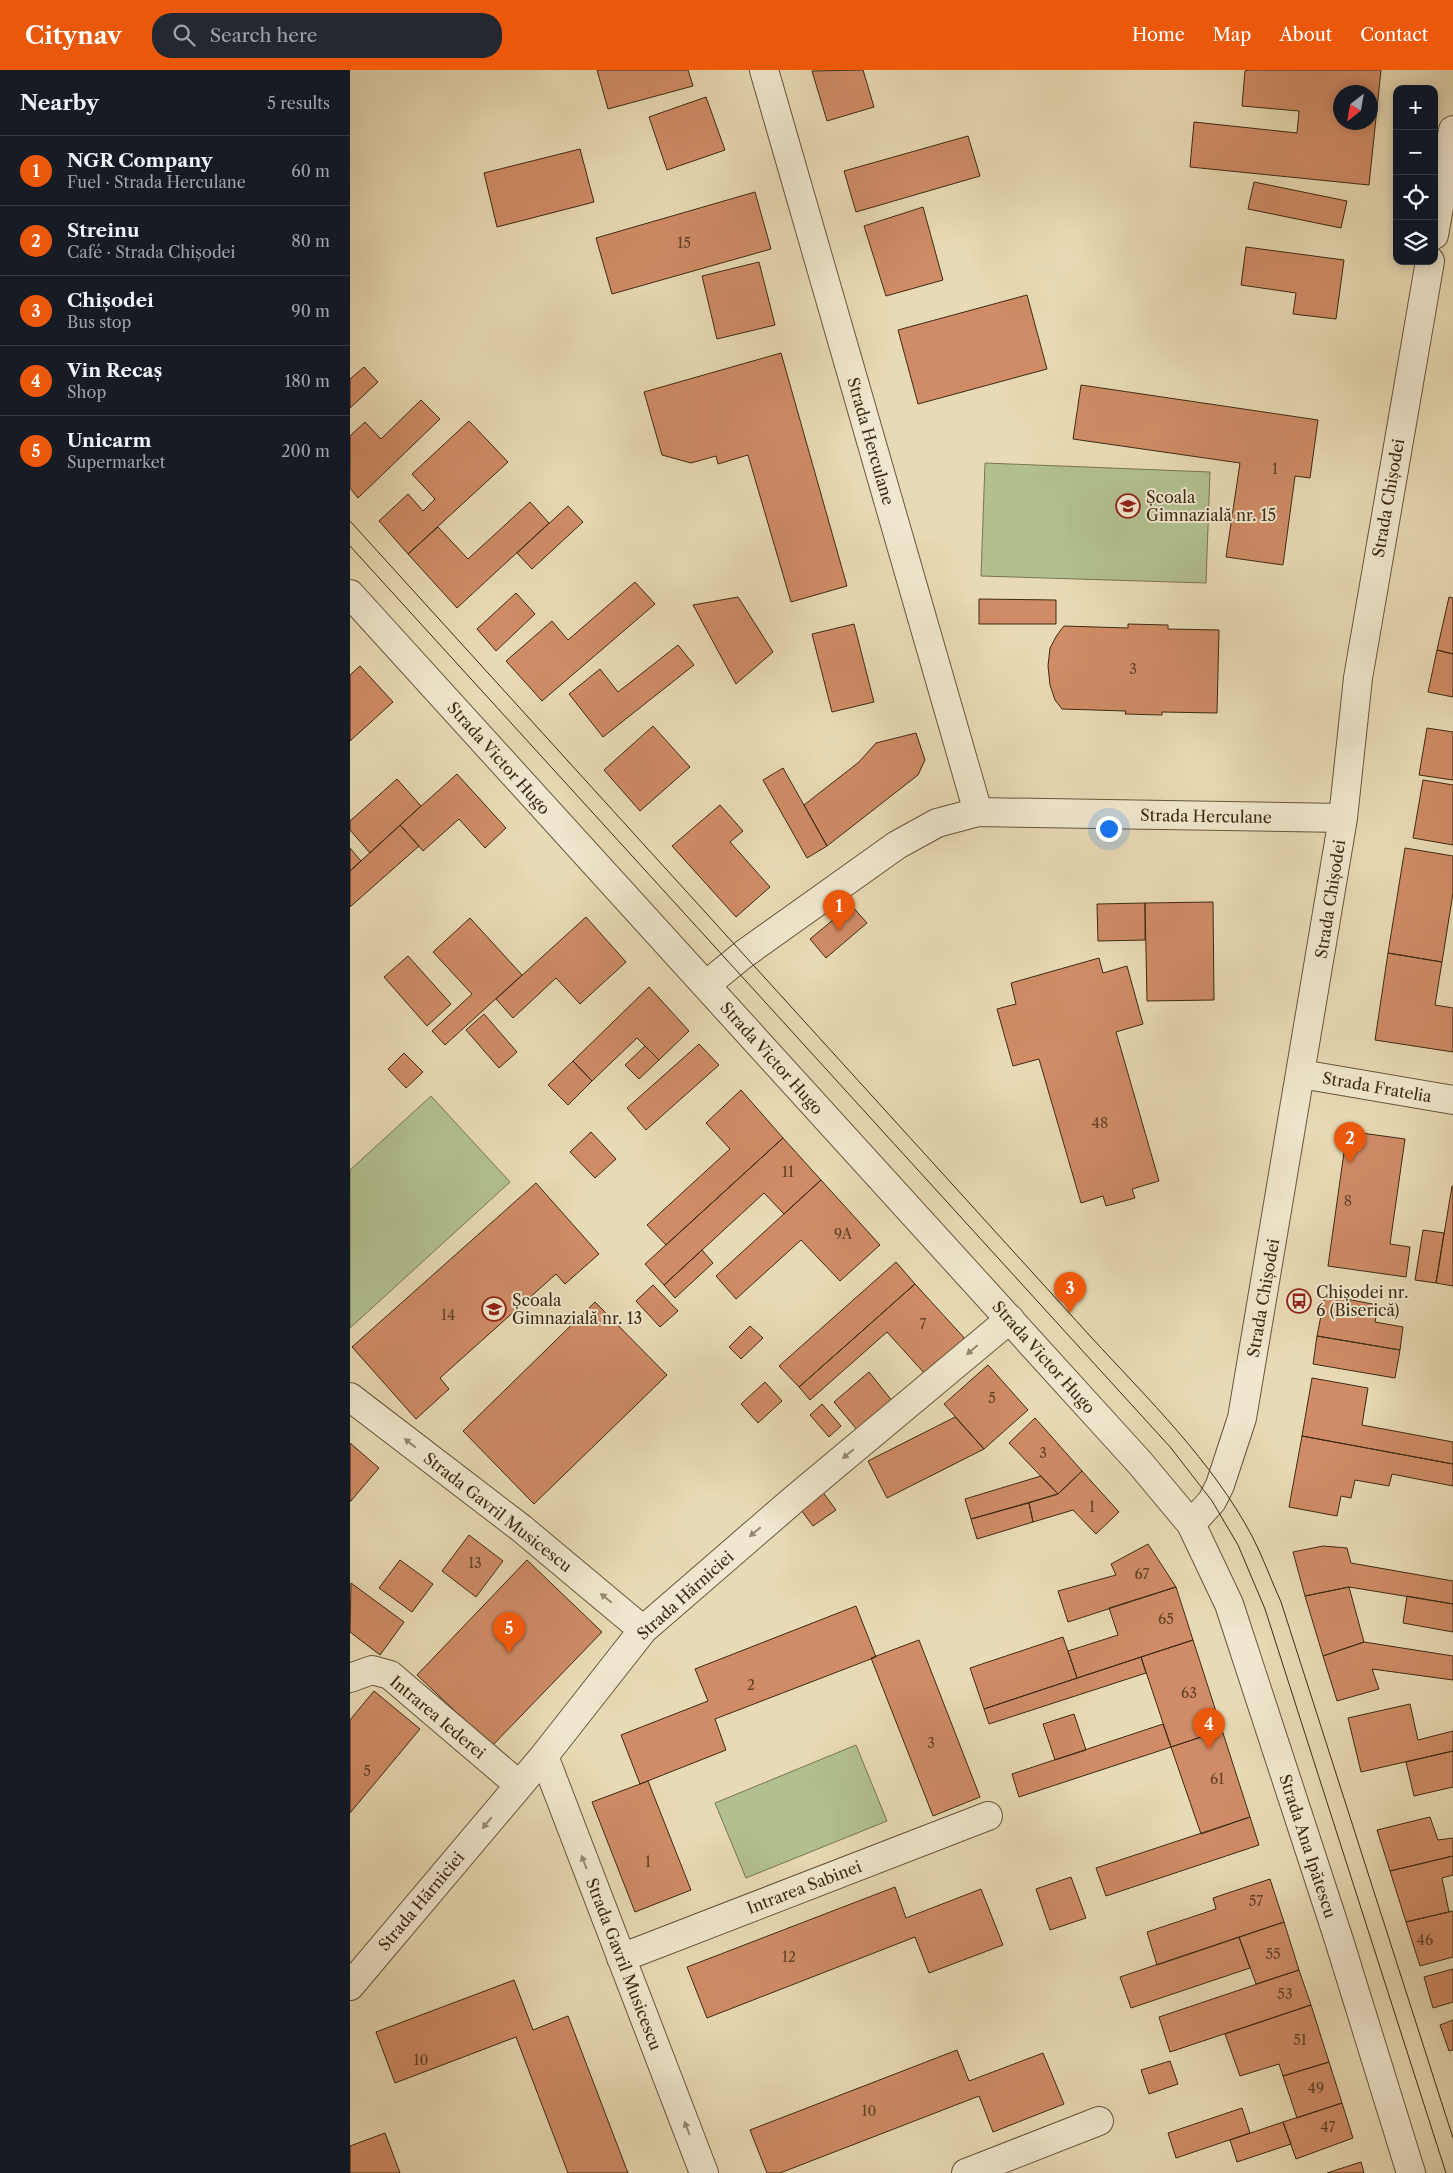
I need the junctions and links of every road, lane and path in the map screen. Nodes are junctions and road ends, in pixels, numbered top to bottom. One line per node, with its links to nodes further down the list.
1 (764, 70): 6 (street, Strada Herculane)
2 (1453, 130): 3 (street)
3 (1437, 220)
4 (1429, 265): 7 (street, Strada Chișodei)
5 (350, 594): 8 (street, Strada Victor Hugo)
6 (978, 812): 7 (street, Strada Herculane); 8 (street, Strada Herculane)
7 (1343, 818): 9 (street, Strada Chișodei)
8 (706, 985): 11 (street, Strada Victor Hugo)
9 (1301, 1074): 10 (street, Strada Fratelia); 13 (street, Strada Chișodei)
10 (1453, 1100)
11 (1010, 1319): 13 (street, Strada Victor Hugo); 14 (street, Strada Hărniciei, one-way to 14)
12 (350, 1396): 14 (street, Strada Gavril Musicescu, one-way to 12)
13 (1191, 1524): 24 (street, Strada Ana Ipătescu)
14 (643, 1630): 16 (street, Strada Hărniciei)
15 (350, 1678): 17 (street, Intrarea Iederei)
16 (544, 1756): 17 (street, Strada Hărniciei); 19 (street, Strada Gavril Musicescu, one-way to 16)
17 (519, 1785): 20 (street, Strada Hărniciei, one-way to 20)
18 (988, 1816): 19 (street, Intrarea Sabinei)
19 (621, 1958): 22 (street, Strada Gavril Musicescu, one-way to 19)
20 (350, 1986)
21 (1099, 2121): 23 (street)
22 (704, 2173)
23 (966, 2173)
24 (1411, 2173)

